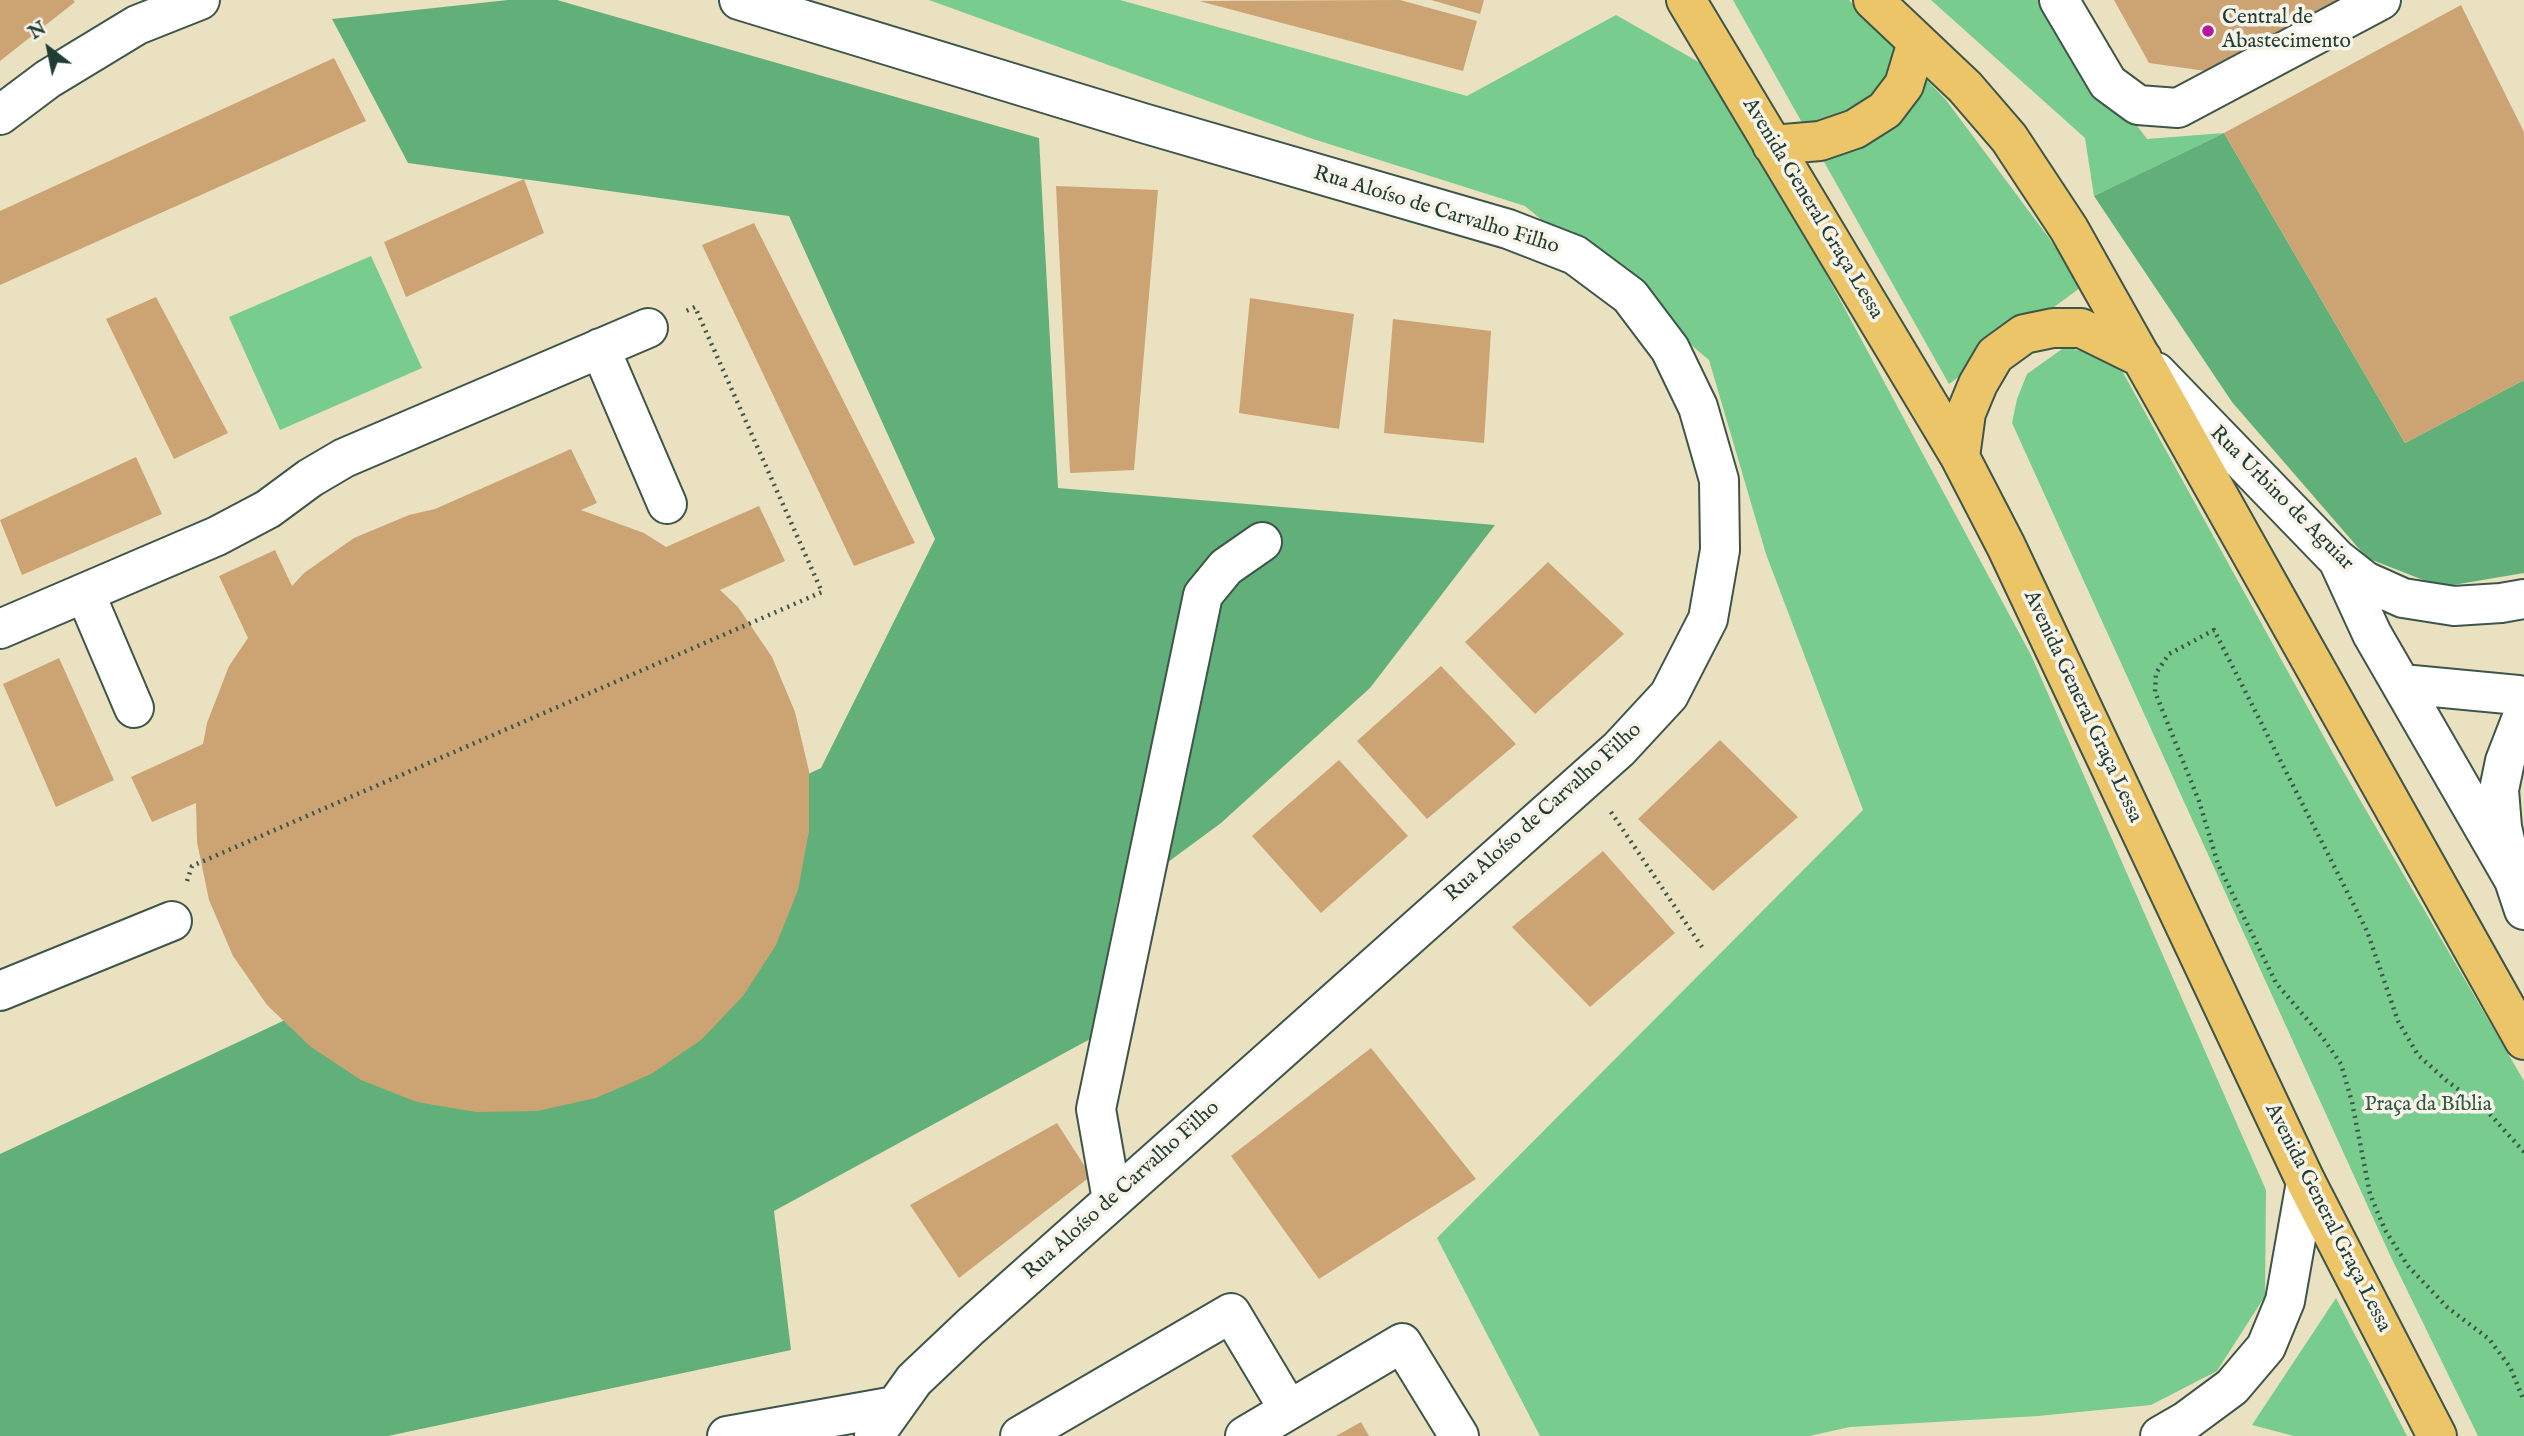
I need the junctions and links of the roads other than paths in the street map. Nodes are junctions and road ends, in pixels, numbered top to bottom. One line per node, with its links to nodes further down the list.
1 (200, 0): 8 (street)
2 (739, 0): 29 (street, Rua Aloíso de Carvalho Filho)
3 (1686, 0): 9 (main road, Avenida General Graça Lessa)
4 (1873, 0): 7 (main road)
5 (2059, 0): 6 (street)
6 (2381, 0)
7 (1917, 42): 9 (main road); 12 (main road)
8 (0, 115)
9 (1772, 145): 13 (main road, Avenida General Graça Lessa)
10 (648, 328): 11 (street)
11 (600, 348): 14 (street); 17 (street)
12 (2142, 358): 13 (main road); 16 (street, Rua Urbino de Aguiar); 27 (main road)
13 (1960, 457): 28 (main road, Avenida General Graça Lessa)
14 (667, 504)
15 (1262, 542): 29 (street)
16 (2337, 559): 18 (street, Rua Urbino de Aguiar); 20 (street)
17 (85, 593): 19 (street); 22 (street)
18 (2524, 598)
19 (0, 629)
20 (2402, 684): 21 (street); 24 (street)
21 (2524, 705)
22 (135, 708)
23 (2524, 712): 24 (street)
24 (2519, 895)
25 (172, 921): 26 (street)
26 (0, 991)
27 (2524, 1040)
28 (2306, 1182): 37 (street); 38 (main road, Avenida General Graça Lessa)
29 (1112, 1199): 30 (street, Rua Aloíso de Carvalho Filho)
30 (895, 1406): 32 (street); 33 (street, Rua Aloíso de Carvalho Filho)
31 (1289, 1410): 34 (street); 35 (street); 36 (street)
32 (727, 1436)
33 (874, 1436)
34 (1020, 1436)
35 (1245, 1436)
36 (1458, 1436)
37 (2160, 1436)
38 (2437, 1436)

